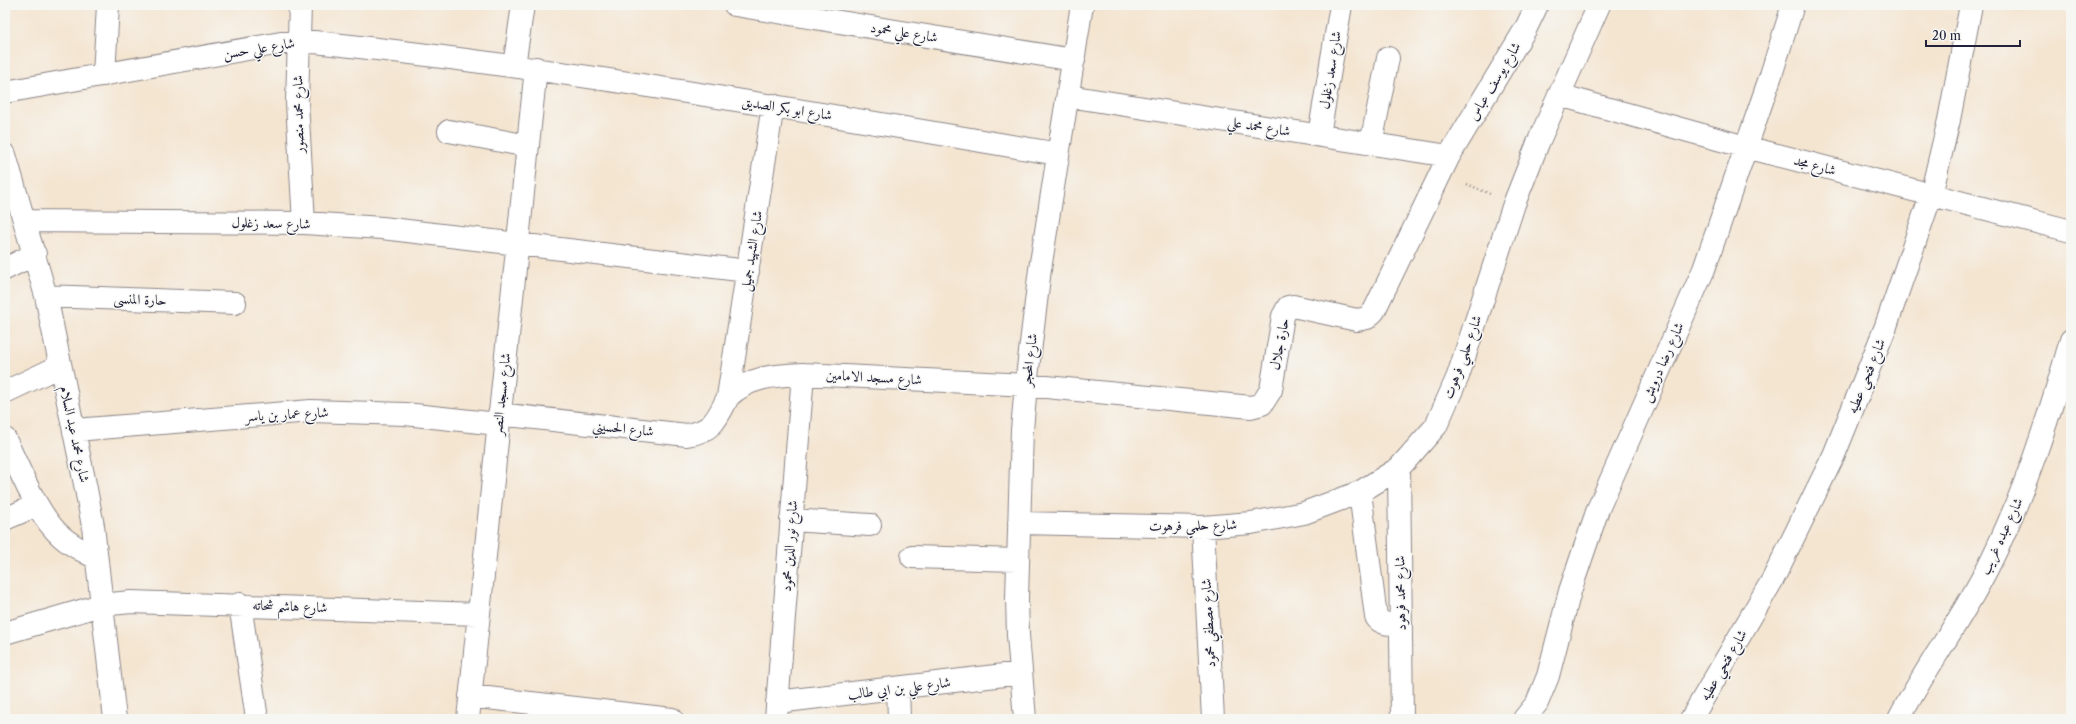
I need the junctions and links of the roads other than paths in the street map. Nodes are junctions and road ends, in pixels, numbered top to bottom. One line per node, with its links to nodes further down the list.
1 (108, 5): 17 (street)
2 (300, 5): 12 (street, شارع محمد منصور)
3 (523, 5): 15 (street)
4 (735, 5): 11 (street, شارع علي محمود)
5 (1082, 5): 14 (street, شارع المحجر)
6 (1341, 5): 23 (street, شارع سعد زغلول)
7 (1537, 5): 29 (street, شارع يوسف عباس)
8 (1599, 5): 19 (street, شارع حلمي فرهوت)
9 (1793, 5): 26 (street, شارع رضا درويش)
10 (1971, 5): 30 (street, شارع فتحي عطيه)
11 (762, 7): 14 (street, شارع علي محمود)
12 (298, 41): 15 (street, شارع علي حسن); 17 (street, شارع علي حسن); 32 (street, شارع محمد منصور)
13 (1388, 58): 24 (street)
14 (1074, 60): 20 (street, شارع المحجر)
15 (514, 66): 16 (street, شارع ابو بكر الصديق)
16 (536, 68): 21 (street, شارع ابو بكر الصديق); 25 (street, شارع مسجد النصر)
17 (104, 75): 18 (street, شارع علي حسن)
18 (5, 92)
19 (1559, 95): 26 (street, شارع مجد); 49 (street, شارع حلمي فرهوت)
20 (1068, 96): 23 (street, شارع محمد علي); 27 (street, شارع المحجر)
21 (773, 105): 27 (street, شارع ابو بكر الصديق); 37 (street, شارع الشهيد جميل)
22 (449, 131): 25 (street)
23 (1319, 135): 24 (street, شارع محمد علي)
24 (1371, 144): 29 (street, شارع محمد علي)
25 (528, 146): 34 (street, شارع مسجد النصر)
26 (1746, 147): 30 (street, شارع مجد); 69 (street, شارع رضا درويش)
27 (1058, 154): 43 (street, شارع المحجر)
28 (5, 155): 31 (street, شارع محمد عبد السلام)
29 (1449, 156): 43 (street, حارة جلال)
30 (1931, 195): 33 (street, شارع مجد); 78 (street, شارع فتحي عطيه)
31 (25, 221): 32 (street, شارع سعد زغلول); 35 (street, شارع محمد عبد السلام)
32 (304, 223): 34 (street, شارع سعد زغلول)
33 (2071, 231)
34 (517, 243): 37 (street, شارع سعد زغلول); 46 (street, شارع مسجد النصر)
35 (35, 254): 36 (street); 38 (street, شارع محمد عبد السلام)
36 (5, 269)
37 (748, 271): 45 (street, شارع الشهيد جميل)
38 (46, 296): 39 (street, حارة المنسى); 41 (street, شارع محمد عبد السلام)
39 (235, 303)
40 (2071, 340): 79 (street, شارع عبده غريب)
41 (60, 366): 44 (street); 47 (street, شارع محمد عبد السلام)
42 (803, 374): 43 (street, شارع مسجد الامامين); 45 (street, شارع مسجد الامامين); 53 (street, شارع نور الدين محمود)
43 (1026, 385): 54 (street, شارع المحجر)
44 (5, 392)
45 (728, 397): 46 (street, شارع الحسيني)
46 (499, 419): 47 (street, شارع عمار بن ياسر); 62 (street, شارع مسجد النصر)
47 (75, 430): 58 (street, شارع محمد عبد السلام)
48 (5, 439): 51 (street)
49 (1399, 468): 50 (street, شارع حلمي فرهوت); 63 (street, شارع محمد فرهود)
50 (1360, 492): 56 (street, شارع حلمي فرهوت); 63 (street)
51 (37, 505): 52 (street); 58 (street)
52 (5, 519)
53 (791, 520): 55 (street); 68 (street, شارع نور الدين محمود)
54 (1019, 523): 56 (street, شارع حلمي فرهوت); 59 (street, شارع المحجر)
55 (870, 525)
56 (1203, 527): 76 (street, شارع مصطفي محمود)
57 (912, 557): 59 (street)
58 (96, 558): 61 (street, شارع محمد عبد السلام)
59 (1017, 560): 65 (street, شارع المحجر)
60 (240, 604): 61 (street, شارع هاشم شحاته); 62 (street, شارع هاشم شحاته); 71 (street)
61 (101, 605): 64 (street, شارع هاشم شحاته); 70 (street, شارع محمد عبد السلام)
62 (478, 614): 67 (street, شارع مسجد النصر)
63 (1401, 624): 77 (street, شارع محمد فرهود)
64 (5, 633)
65 (1020, 673): 66 (street, شارع علي بن ابي طالب); 75 (street, شارع المحجر)
66 (898, 688): 68 (street, شارع علي بن ابي طالب); 74 (street)
67 (470, 696): 72 (street, شارع مسجد النصر); 73 (street)
68 (776, 711)
69 (1526, 718)
70 (115, 719)
71 (257, 719)
72 (468, 719)
73 (672, 719)
74 (899, 719)
75 (1025, 719)
76 (1213, 719)
77 (1402, 719)
78 (1691, 719)
79 (1899, 719)

